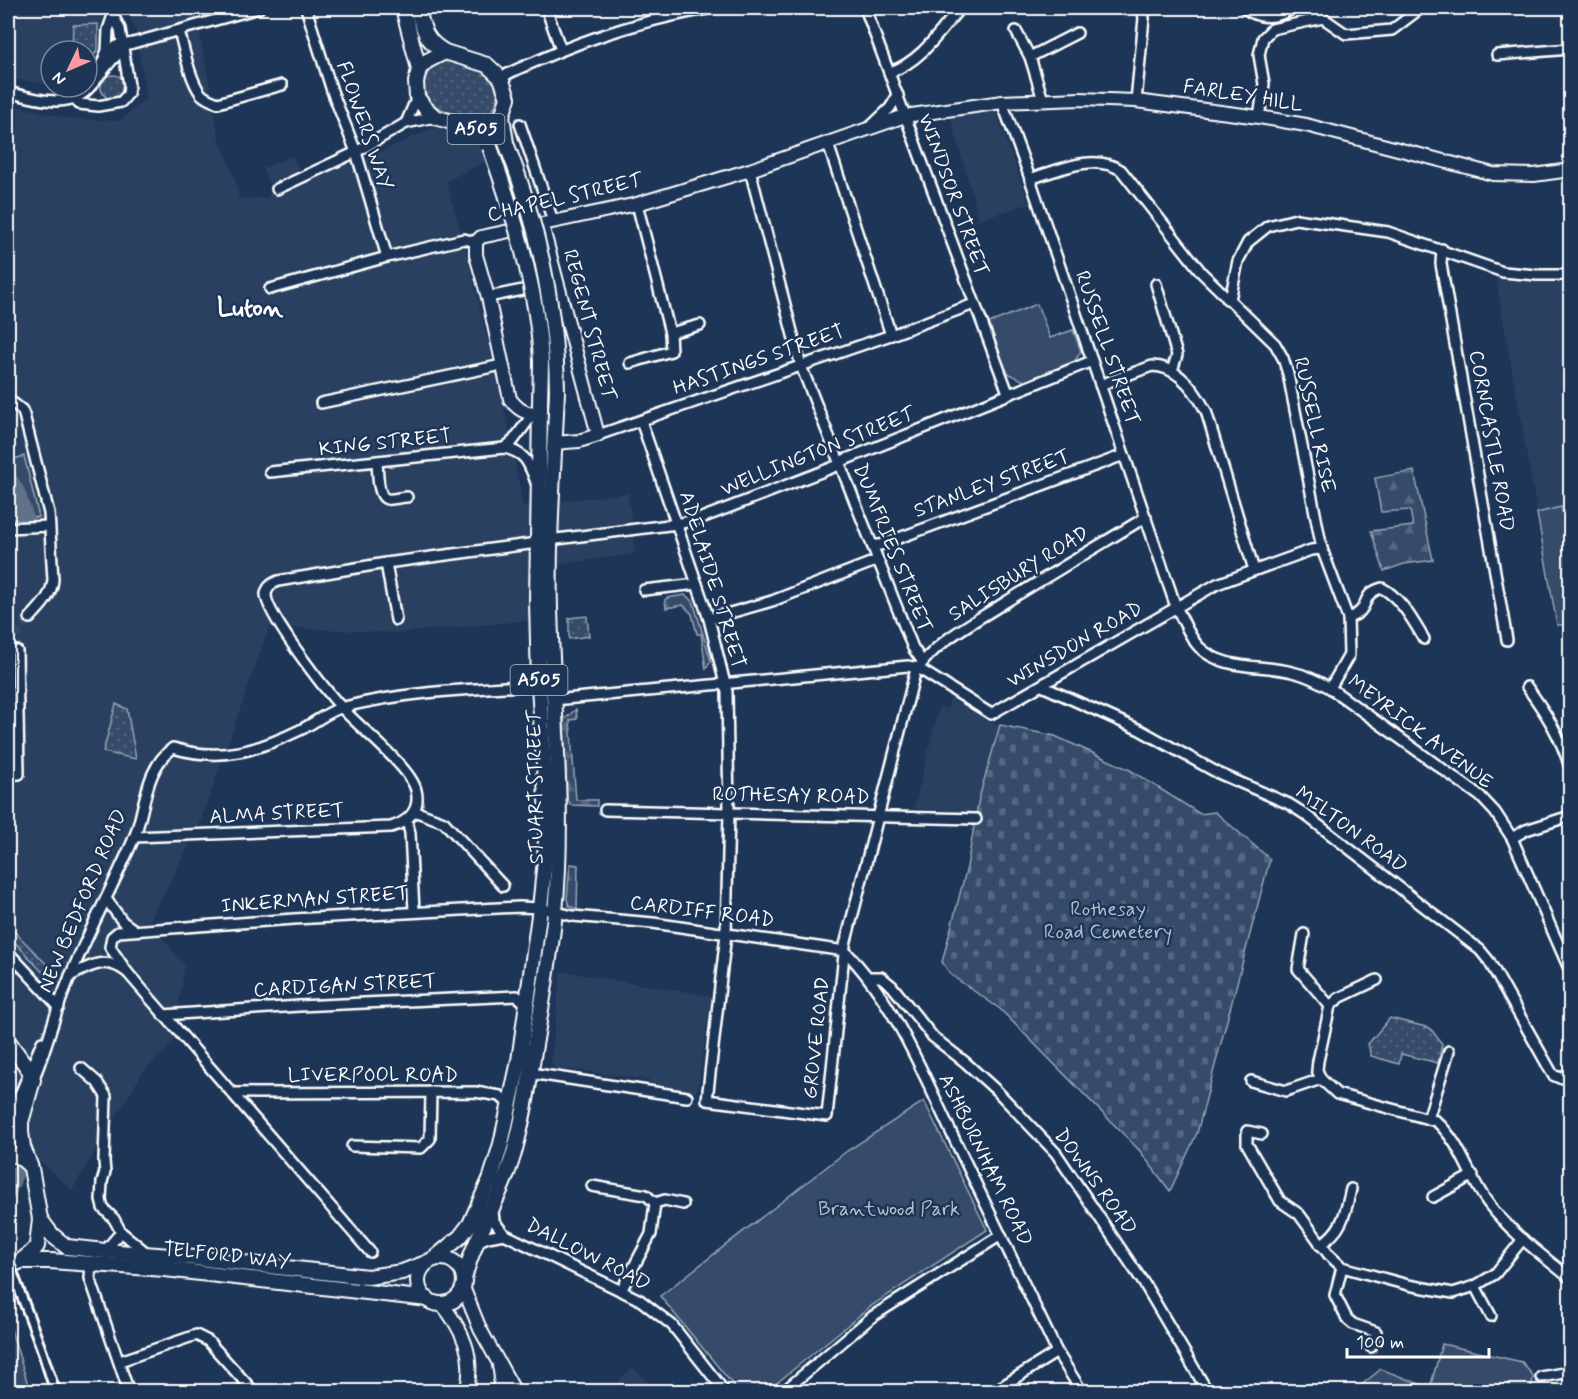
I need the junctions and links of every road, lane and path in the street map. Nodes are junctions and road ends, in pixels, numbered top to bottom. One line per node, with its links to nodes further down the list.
1 (259, 8): 15 (street)
2 (306, 8): 50 (street, FLOWERS WAY)
3 (403, 8): 25 (highway)
4 (417, 8): 21 (highway)
5 (546, 8): 20 (street)
6 (713, 8): 13 (street)
7 (865, 8): 27 (street, WINDSOR STREET)
8 (1142, 8): 39 (street)
9 (1244, 8): 10 (street)
10 (1293, 8)
11 (1420, 8): 44 (street)
12 (113, 11): 18 (street); 22 (street)
13 (667, 11): 20 (street)
14 (957, 11): 27 (street)
15 (179, 31): 18 (street); 30 (street)
16 (1016, 32): 24 (street)
17 (1077, 33): 24 (street)
18 (123, 45): 22 (street); 28 (street); 37 (street)
19 (1570, 49): 23 (street)
20 (561, 50): 29 (street)
21 (445, 52): 25 (highway); 29 (highway)
22 (106, 53): 26 (street)
23 (1497, 55)
24 (1030, 57): 38 (street)
25 (419, 69): 34 (highway)
26 (99, 72)
27 (890, 72): 32 (street, WINDSOR STREET)
28 (99, 75)
29 (501, 78): 41 (highway, A505)
30 (282, 85)
31 (8, 92): 33 (street)
32 (898, 95): 42 (street, WINDSOR STREET); 48 (street, CHAPEL STREET)
33 (39, 98)
34 (417, 98): 43 (highway, A505); 45 (street)
35 (43, 99): 36 (street)
36 (68, 99)
37 (76, 99)
38 (1043, 100): 39 (main road, FARLEY HILL); 40 (main road, FARLEY HILL)
39 (1136, 101): 44 (main road, FARLEY HILL)
40 (1002, 102): 42 (main road, FARLEY HILL); 53 (street, RUSSELL STREET)
41 (502, 116): 47 (highway, A505); 82 (highway, STUART STREET / A505, bridge)
42 (905, 116): 48 (main road, CHAPEL STREET); 66 (street, WINDSOR STREET)
43 (435, 117): 45 (street); 47 (highway, A505)
44 (1259, 117): 52 (main road, FARLEY HILL)
45 (406, 123): 50 (street)
46 (520, 124): 56 (street)
47 (474, 129): 79 (highway, A505, bridge)
48 (867, 130): 49 (main road, CHAPEL STREET)
49 (828, 144): 51 (main road, CHAPEL STREET); 69 (street)
50 (356, 152): 54 (street); 59 (street, FLOWERS WAY)
51 (750, 170): 55 (main road, CHAPEL STREET); 73 (street, DUMFRIES STREET)
52 (1570, 170)
53 (1030, 179): 65 (street, RUSSELL RISE); 70 (street, RUSSELL STREET)
54 (278, 189)
55 (638, 204): 56 (main road, CHAPEL STREET); 68 (street)
56 (548, 223): 57 (main road, CHAPEL STREET); 61 (main road, REGENT STREET)
57 (476, 242): 59 (street, CHAPEL STREET); 64 (main road)
58 (1442, 249): 60 (street); 65 (street); 108 (street, CORNCASTLE ROAD)
59 (387, 257): 63 (street, CHAPEL STREET)
60 (1570, 275)
61 (557, 283): 64 (street); 81 (main road, REGENT STREET)
62 (1156, 284): 74 (street)
63 (270, 289)
64 (488, 297): 72 (main road)
65 (1227, 299): 96 (street, RUSSELL RISE)
66 (974, 304): 69 (street, HASTINGS STREET); 76 (street, WINDSOR STREET)
67 (700, 325): 68 (street)
68 (670, 333): 71 (street)
69 (891, 335): 73 (street, HASTINGS STREET)
70 (1092, 361): 75 (street, RUSSELL STREET); 76 (street, WELLINGTON STREET)
71 (630, 363)
72 (502, 364): 78 (street); 79 (main road)
73 (801, 366): 80 (street, HASTINGS STREET); 86 (street, DUMFRIES STREET)
74 (1172, 371): 75 (street); 99 (street)
75 (1100, 385): 84 (street, RUSSELL STREET)
76 (1011, 393): 86 (street, WELLINGTON STREET)
77 (8, 400): 92 (street)
78 (321, 403)
79 (537, 411): 83 (street); 88 (highway, STUART STREET / A505)
80 (641, 421): 81 (street, HASTINGS STREET); 91 (street, ADELAIDE STREET)
81 (598, 435): 82 (main road, HASTINGS STREET)
82 (555, 443): 94 (highway, STUART STREET / A505)
83 (504, 448): 85 (street, KING STREET); 88 (street)
84 (1124, 455): 90 (street, RUSSELL STREET); 95 (street, STANLEY STREET)
85 (377, 462): 87 (street, KING STREET); 89 (street)
86 (839, 465): 91 (street, WELLINGTON STREET); 95 (street, DUMFRIES STREET)
87 (270, 472)
88 (538, 488): 94 (highway, STUART STREET / A505)
89 (407, 497)
90 (1146, 517): 102 (street, RUSSELL STREET); 110 (street, SALISBURY ROAD)
91 (676, 524): 94 (street, WELLINGTON STREET); 100 (street, ADELAIDE STREET)
92 (49, 526): 93 (street); 103 (street)
93 (8, 528)
94 (543, 542): 98 (street, WELLINGTON STREET); 112 (highway, STUART STREET / A505); 116 (highway, STUART STREET / A505)
95 (872, 545): 97 (street, DUMFRIES STREET)
96 (1322, 549): 99 (street, WINSDON ROAD); 104 (street, RUSSELL RISE)
97 (878, 560): 105 (street); 110 (street, DUMFRIES STREET)
98 (386, 563): 106 (street); 117 (street, WELLINGTON STREET)
99 (1254, 570): 102 (street, WINSDON ROAD)
100 (697, 584): 101 (street); 105 (street, ADELAIDE STREET)
101 (644, 590)
102 (1176, 607): 113 (street, WINSDON ROAD); 115 (street, MEYRICK AVENUE)
103 (30, 618)
104 (1348, 618): 107 (street); 115 (street, RUSSELL RISE)
105 (709, 619): 111 (street, ADELAIDE STREET)
106 (396, 620)
107 (1424, 639)
108 (1507, 640)
109 (17, 651): 119 (street)
110 (920, 664): 111 (street); 113 (street, WINSDON ROAD); 123 (street)
111 (726, 682): 116 (street); 122 (street, ADELAIDE STREET)
112 (539, 685): 117 (street); 131 (highway, STUART STREET / A505)
113 (1042, 686): 152 (street, MILTON ROAD)
114 (1527, 687): 118 (street)
115 (1330, 688): 128 (street, MEYRICK AVENUE)
116 (554, 700): 133 (highway, STUART STREET / A505)
117 (341, 707): 121 (street); 127 (street, NEW BEDFORD ROAD)
118 (1570, 768)
119 (8, 776)
120 (605, 810): 122 (street, ROTHESAY ROAD)
121 (414, 811): 126 (street); 129 (street)
122 (729, 812): 123 (street, ROTHESAY ROAD); 135 (street, ADELAIDE STREET)
123 (877, 816): 125 (street, ROTHESAY ROAD); 137 (street)
124 (1570, 816): 128 (street)
125 (976, 819)
126 (407, 821): 127 (street, ALMA STREET); 132 (street)
127 (134, 837): 130 (street, NEW BEDFORD ROAD)
128 (1512, 838): 139 (street, MEYRICK AVENUE)
129 (503, 886)
130 (106, 898): 134 (street); 141 (street, NEW BEDFORD ROAD)
131 (540, 908): 132 (street, INKERMAN STREET); 133 (street, INKERMAN STREET); 144 (highway, STUART STREET / A505)
132 (414, 911): 134 (street, INKERMAN STREET)
133 (554, 913): 135 (street, CARDIFF ROAD); 151 (highway, STUART STREET / A505)
134 (133, 929): 140 (street)
135 (726, 934): 137 (street, CARDIFF ROAD); 159 (street, ADELAIDE STREET)
136 (1304, 934): 145 (street)
137 (845, 951): 142 (street, ASHBURNHAM ROAD); 159 (street, GROVE ROAD)
138 (8, 952): 146 (street)
139 (1570, 971)
140 (127, 972): 141 (street); 147 (street)
141 (70, 976): 146 (street, NEW BEDFORD ROAD)
142 (868, 977): 179 (street, ASHBURNHAM ROAD); 215 (street, DOWNS ROAD)
143 (1377, 980): 145 (street)
144 (526, 1004): 147 (street, CARDIGAN STREET); 160 (highway, A505)
145 (1330, 1006): 154 (street)
146 (59, 1007): 153 (street, NEW BEDFORD ROAD)
147 (164, 1015): 157 (street)
148 (8, 1041): 153 (highway)
149 (1449, 1051): 161 (street)
150 (81, 1068): 177 (street)
151 (530, 1072): 158 (street); 175 (highway, A505)
152 (1570, 1073)
153 (31, 1075): 162 (street, NEW BEDFORD ROAD); 168 (highway, NEW BEDFORD ROAD)
154 (1321, 1079): 155 (street); 161 (street)
155 (1251, 1081)
156 (431, 1092): 157 (street, LIVERPOOL ROAD); 160 (street, LIVERPOOL ROAD); 166 (street)
157 (232, 1093): 184 (street)
158 (687, 1097)
159 (707, 1100)
160 (510, 1105): 187 (highway, A505)
161 (1428, 1119): 169 (street)
162 (8, 1123)
163 (1237, 1128): 164 (street)
164 (1247, 1131): 165 (street); 182 (street)
165 (1262, 1134)
166 (352, 1146)
167 (8, 1154): 168 (highway)
168 (31, 1168): 176 (highway, NEW BEDFORD ROAD)
169 (1473, 1175): 172 (street); 180 (street)
170 (592, 1186): 173 (street)
171 (1351, 1189): 182 (street)
172 (1433, 1197)
173 (655, 1203): 174 (street); 196 (street)
174 (683, 1204)
175 (493, 1209): 178 (street, DALLOW ROAD); 181 (highway, A505)
176 (40, 1220): 183 (highway, TELFORD WAY); 186 (highway)
177 (121, 1232): 183 (street); 185 (street)
178 (504, 1234): 181 (street, DALLOW ROAD); 196 (street, DALLOW ROAD)
179 (1001, 1235): 200 (street, ASHBURNHAM ROAD); 212 (street)
180 (1523, 1239): 192 (street); 195 (street)
181 (477, 1242): 194 (highway, A505)
182 (1320, 1245): 191 (street)
183 (105, 1251): 185 (highway, TELFORD WAY)
184 (370, 1252)
185 (148, 1254): 187 (highway, TELFORD WAY)
186 (21, 1261): 189 (highway, TELFORD WAY); 190 (highway)
187 (431, 1261): 194 (highway); 197 (highway)
188 (1570, 1262): 192 (street)
189 (91, 1265): 197 (highway, TELFORD WAY); 201 (street)
190 (8, 1267)
191 (1342, 1267): 195 (street); 199 (street)
192 (1562, 1271): 193 (street)
193 (1570, 1278)
194 (463, 1283): 197 (highway); 202 (main road)
195 (1475, 1286): 198 (street)
196 (621, 1291): 211 (street, DALLOW ROAD)
197 (435, 1301): 205 (main road)
198 (1491, 1316)
199 (1371, 1347)
200 (1057, 1352): 213 (street); 214 (street, ASHBURNHAM ROAD)
201 (120, 1361): 206 (street); 207 (street)
202 (499, 1362): 209 (main road); 210 (main road)
203 (1570, 1372): 204 (street)
204 (1541, 1377)
205 (467, 1386): 208 (main road)
206 (129, 1392)
207 (254, 1392)
208 (476, 1392)
209 (496, 1392)
210 (515, 1392)
211 (725, 1392)
212 (783, 1392)
213 (993, 1392)
214 (1082, 1392)
215 (1208, 1392)

